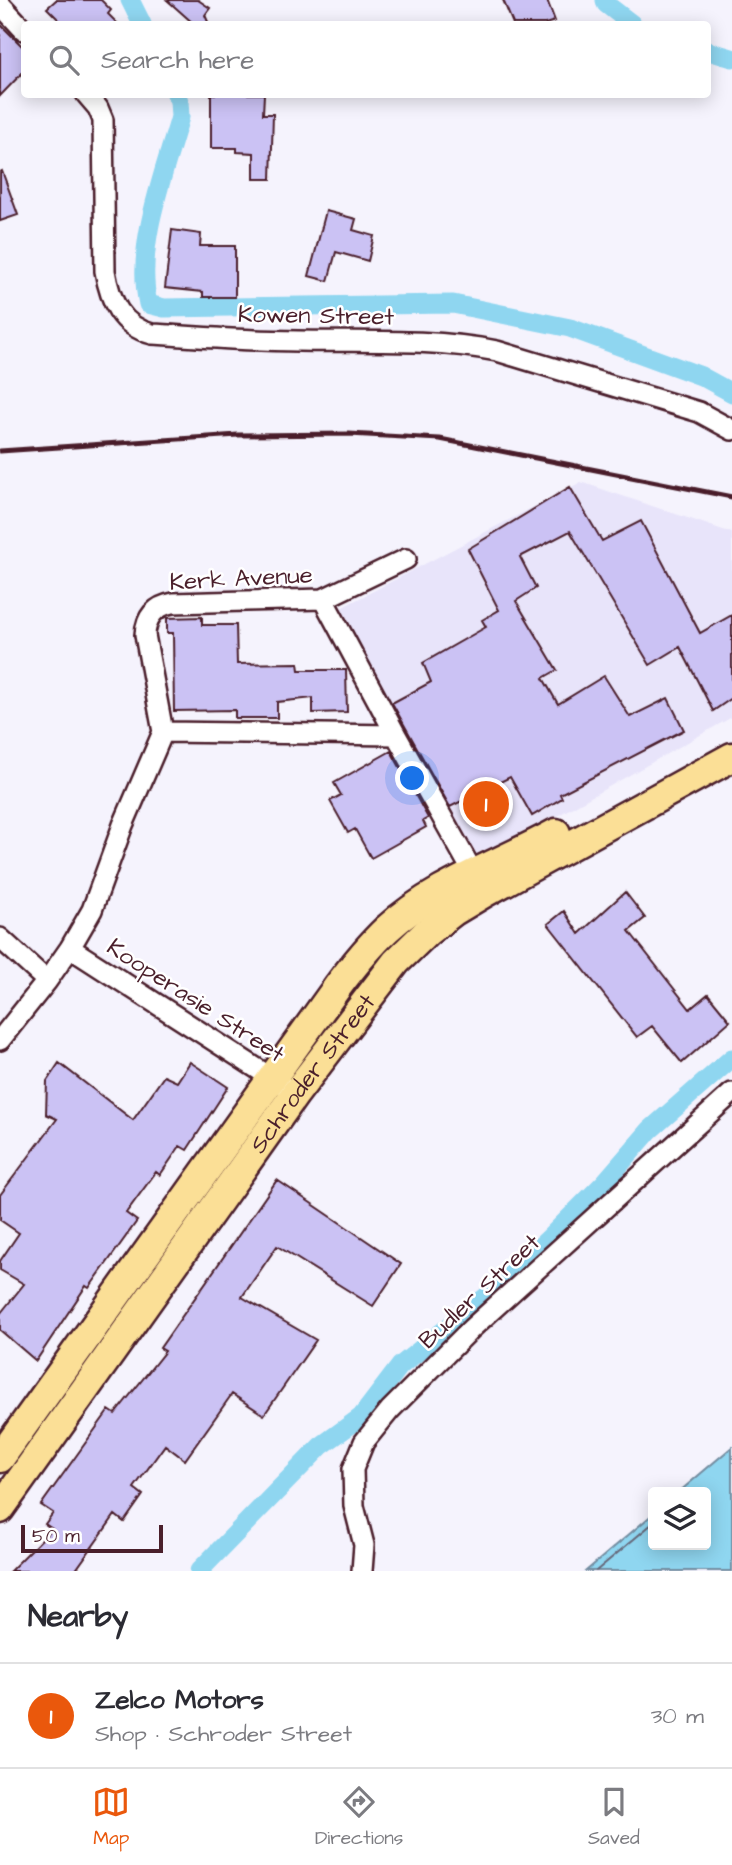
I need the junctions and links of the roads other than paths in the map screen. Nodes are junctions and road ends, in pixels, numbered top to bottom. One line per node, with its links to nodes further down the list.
1 (0, 4): 2 (street)
2 (21, 27)
3 (89, 98): 4 (street, Kowen Street)
4 (732, 430)
5 (406, 559): 6 (street, Kerk Avenue)
6 (323, 599): 7 (street, Kerk Avenue); 8 (street)
7 (163, 733): 8 (street); 13 (street)
8 (396, 735): 11 (street)
9 (732, 736): 11 (highway, Schroder Street)
10 (732, 757): 11 (highway, Schroder Street)
11 (479, 883): 16 (highway, Schroder Street)
12 (0, 938): 14 (street)
13 (70, 948): 14 (street); 16 (street, Kooperasie Street)
14 (47, 981): 15 (street)
15 (0, 1040)
16 (284, 1086): 18 (highway, Schroder Street); 19 (highway, Schroder Street)
17 (732, 1093): 20 (street, Budler Street)
18 (0, 1458)
19 (0, 1509)
20 (362, 1571)

